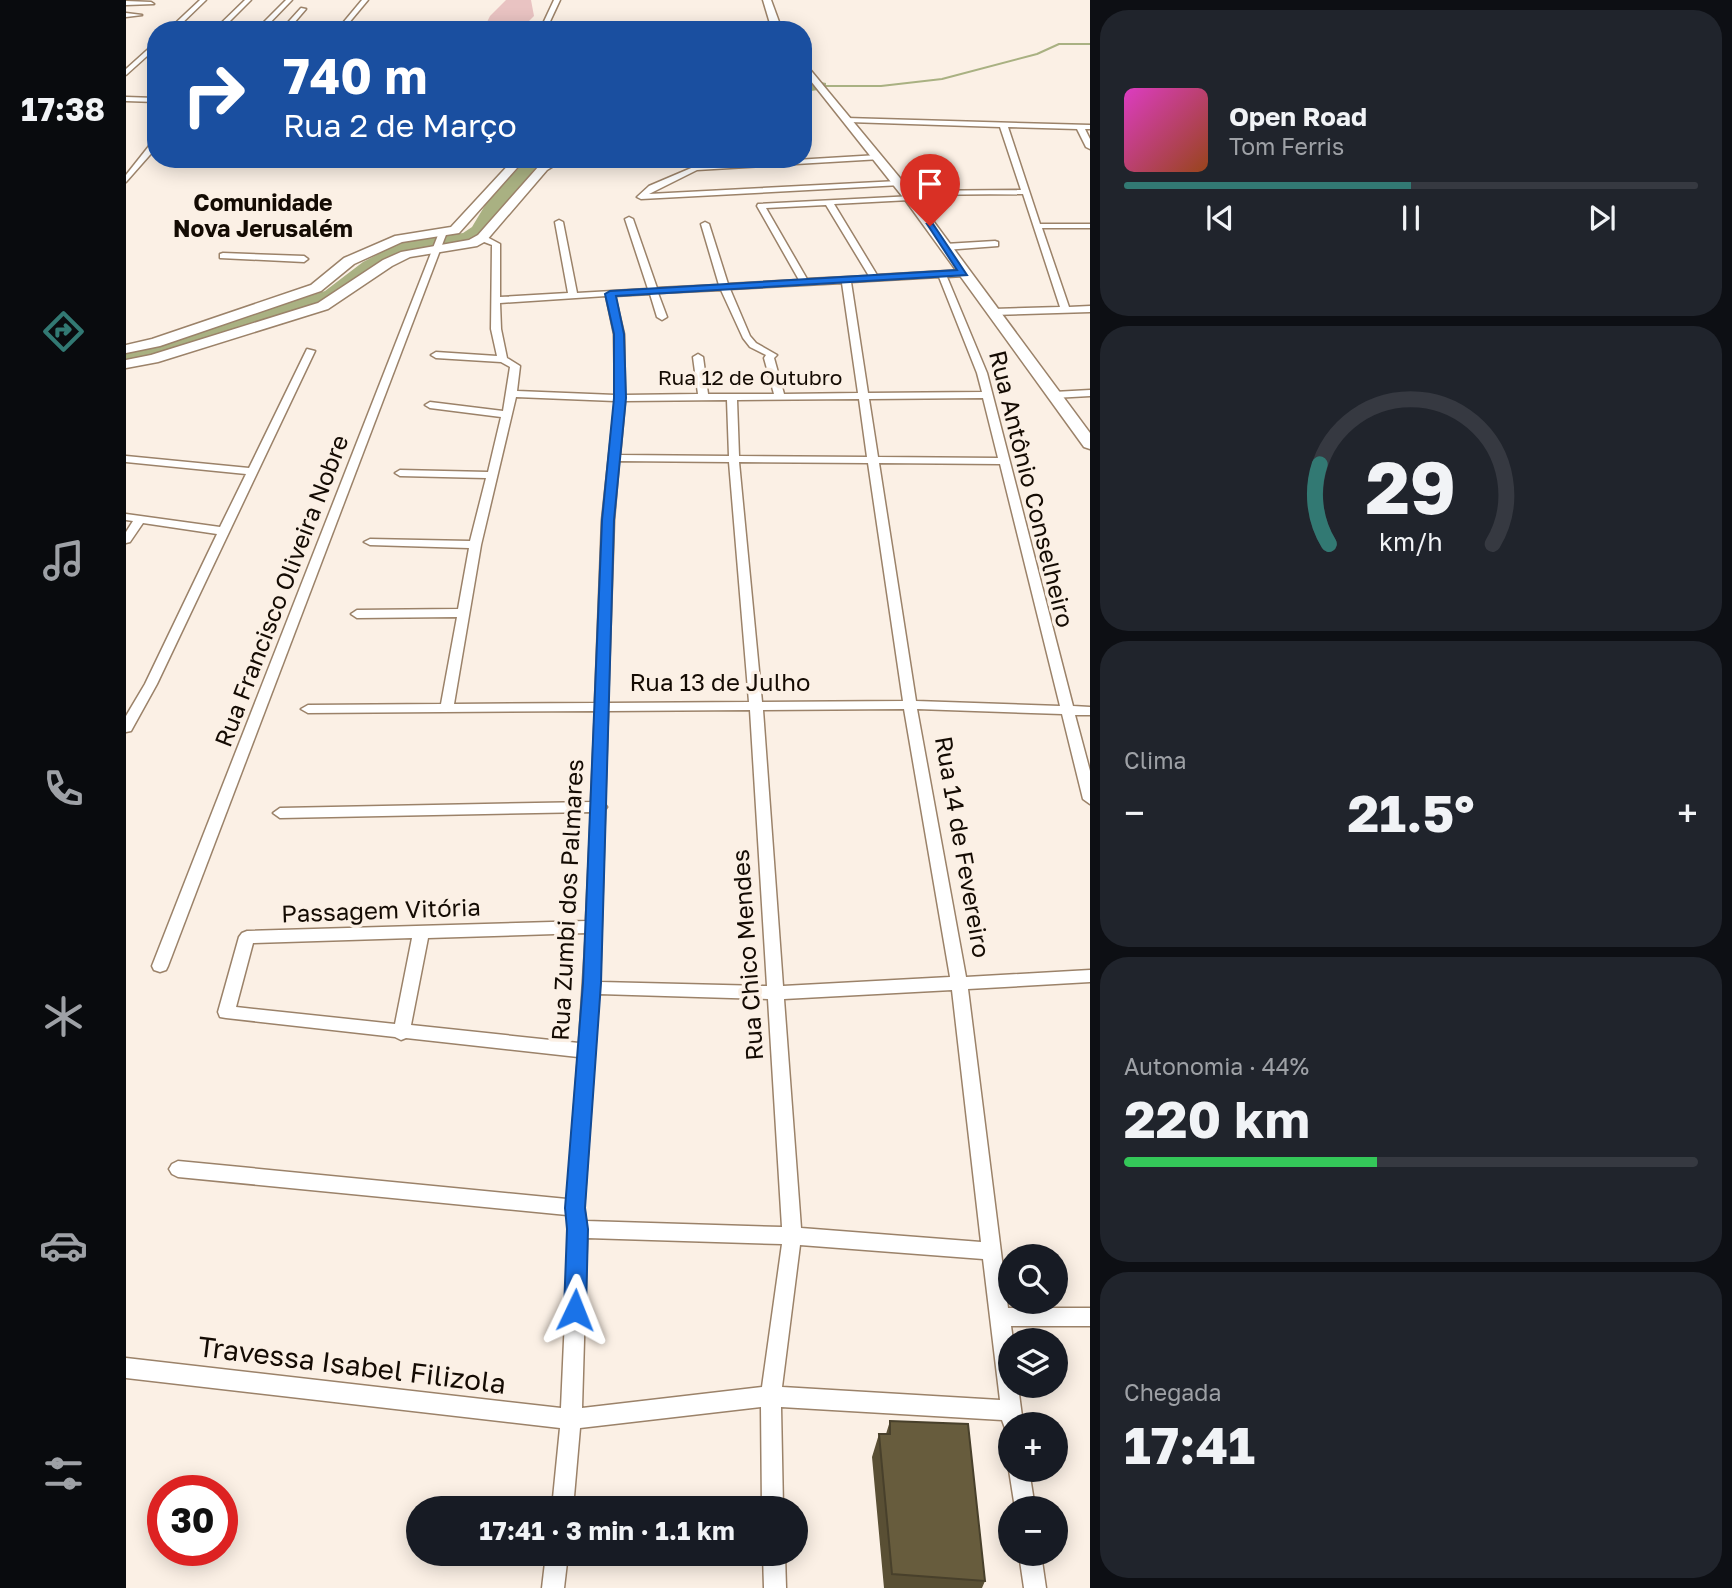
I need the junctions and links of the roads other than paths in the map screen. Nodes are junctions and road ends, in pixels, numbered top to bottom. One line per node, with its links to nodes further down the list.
1 (203, 0): 12 (street)
2 (248, 0): 13 (street)
3 (289, 0): 14 (street)
4 (365, 0): 16 (street)
5 (557, 0): 17 (street)
6 (766, 0): 18 (street)
7 (126, 1): 8 (street)
8 (151, 4)
9 (303, 9): 15 (street)
10 (126, 15): 11 (street)
11 (139, 15)
12 (181, 21)
13 (226, 21)
14 (268, 21)
15 (292, 21)
16 (348, 21)
17 (548, 21)
18 (774, 21)
19 (147, 53): 20 (street)
20 (126, 73)
21 (812, 76): 23 (street)
22 (812, 87): 23 (street)
23 (822, 89): 27 (street)
24 (147, 97): 26 (street)
25 (126, 99): 26 (street)
26 (144, 100)
27 (849, 120): 28 (street); 33 (street)
28 (1003, 124): 29 (street); 40 (street)
29 (1080, 127): 30 (street); 31 (street)
30 (1090, 127)
31 (1090, 147)
32 (147, 154): 38 (street)
33 (878, 158): 34 (street); 39 (street)
34 (812, 162)
35 (512, 168): 67 (street)
36 (542, 168): 47 (street)
37 (696, 168): 39 (street)
38 (126, 180)
39 (905, 192): 40 (street); 41 (street); 50 (street)
40 (1025, 192): 45 (street)
41 (829, 203): 55 (street); 57 (street)
42 (629, 219): 59 (street)
43 (559, 222): 61 (street)
44 (705, 224): 58 (street)
45 (1038, 226): 46 (street); 63 (street)
46 (1090, 226)
47 (482, 238): 48 (street); 62 (street)
48 (439, 242): 72 (street); 114 (street, Rua Francisco Oliveira Nobre)
49 (995, 244): 50 (street)
50 (945, 247): 53 (street)
51 (223, 256): 52 (street)
52 (304, 259)
53 (964, 273): 54 (street); 65 (street)
54 (942, 274): 55 (street); 75 (street, Rua Antônio Conselheiro)
55 (875, 279): 56 (street)
56 (846, 281): 57 (street); 79 (street, Rua 14 de Fevereiro)
57 (805, 283): 58 (street)
58 (724, 286): 59 (street); 78 (street)
59 (651, 291): 60 (street); 66 (street)
60 (610, 294): 61 (street); 80 (street, Rua Zumbi dos Palmares)
61 (573, 295): 62 (street)
62 (498, 300): 71 (street)
63 (1065, 309): 64 (street); 65 (street)
64 (1090, 309)
65 (993, 312): 76 (street)
66 (662, 317)
67 (126, 349)
68 (310, 351): 90 (street)
69 (436, 355): 71 (street)
70 (698, 357): 77 (street)
71 (503, 359): 74 (street)
72 (126, 364)
73 (1090, 393): 76 (street)
74 (512, 394): 80 (street, Rua 12 de Outubro); 83 (street)
75 (987, 395): 79 (street, Rua 12 de Outubro); 89 (street, Rua Antônio Conselheiro)
76 (1054, 395): 84 (street)
77 (703, 397): 80 (street, Rua 12 de Outubro); 81 (street, Rua 12 de Outubro)
78 (780, 397): 79 (street, Rua 12 de Outubro); 81 (street, Rua 12 de Outubro)
79 (863, 397): 88 (street, Rua 14 de Fevereiro)
80 (620, 398): 86 (street, Rua Zumbi dos Palmares)
81 (733, 398): 87 (street, Rua Chico Mendes)
82 (430, 405): 83 (street)
83 (507, 415): 92 (street)
84 (1090, 444)
85 (126, 458): 90 (street)
86 (615, 458): 87 (street); 103 (street, Rua Zumbi dos Palmares)
87 (734, 461): 88 (street); 102 (street, Rua Chico Mendes)
88 (875, 461): 89 (street); 101 (street, Rua 14 de Fevereiro)
89 (1006, 461): 106 (street, Rua Antônio Conselheiro)
90 (254, 472): 95 (street)
91 (400, 473): 92 (street)
92 (491, 475): 98 (street)
93 (126, 517): 94 (street)
94 (140, 519): 95 (street); 96 (street)
95 (222, 531): 108 (street)
96 (126, 540)
97 (370, 542): 98 (street)
98 (475, 545): 99 (street)
99 (462, 613): 100 (street); 105 (street)
100 (357, 614)
101 (910, 705): 102 (street, Rua 13 de Julho); 106 (street, Rua 13 de Julho); 116 (street, Rua 14 de Fevereiro)
102 (756, 706): 103 (street, Rua 13 de Julho); 118 (street, Rua Chico Mendes)
103 (603, 707): 105 (street, Rua 13 de Julho); 110 (street, Rua Zumbi dos Palmares)
104 (308, 709): 105 (street, Rua 13 de Julho)
105 (447, 709)
106 (1065, 711): 107 (street, Rua 13 de Julho); 109 (street, Rua Antônio Conselheiro)
107 (1090, 712)
108 (126, 728)
109 (1090, 799)
110 (600, 807): 111 (street); 112 (street, Rua Zumbi dos Palmares)
111 (280, 813)
112 (593, 927): 113 (street, Passagem Vitória); 117 (street, Rua Zumbi dos Palmares)
113 (421, 933): 119 (street); 119 (street, Passagem Vitória)
114 (160, 966)
115 (1090, 976): 116 (street)
116 (959, 982): 118 (street); 125 (street, Rua 14 de Fevereiro)
117 (592, 988): 118 (street); 120 (street, Rua Zumbi dos Palmares)
118 (778, 993): 124 (street, Rua Chico Mendes)
119 (401, 1033): 120 (street)
120 (586, 1051): 122 (street, Rua Zumbi dos Palmares)
121 (178, 1169): 122 (street)
122 (575, 1208): 123 (street, Rua Zumbi dos Palmares)
123 (578, 1229): 124 (street); 132 (street, Rua Zumbi dos Palmares)
124 (792, 1236): 125 (street); 129 (street, Rua Chico Mendes)
125 (990, 1251): 126 (street, Rua 14 de Fevereiro)
126 (1002, 1317): 127 (street); 130 (street, Rua 14 de Fevereiro)
127 (1090, 1317)
128 (126, 1368): 132 (street, Travessa Isabel Filizola)
129 (771, 1396): 131 (street, Travessa Isabel Filizola); 132 (street, Travessa Isabel Filizola); 134 (street, Rua Chico Mendes)
130 (1012, 1412)
131 (998, 1417)
132 (571, 1419): 133 (street, Rua Zumbi dos Palmares)
133 (563, 1496)
134 (773, 1496)
135 (556, 1566): 138 (street)
136 (774, 1566): 139 (street)
137 (1032, 1566): 140 (street)
138 (553, 1588)
139 (775, 1588)
140 (1035, 1588)

